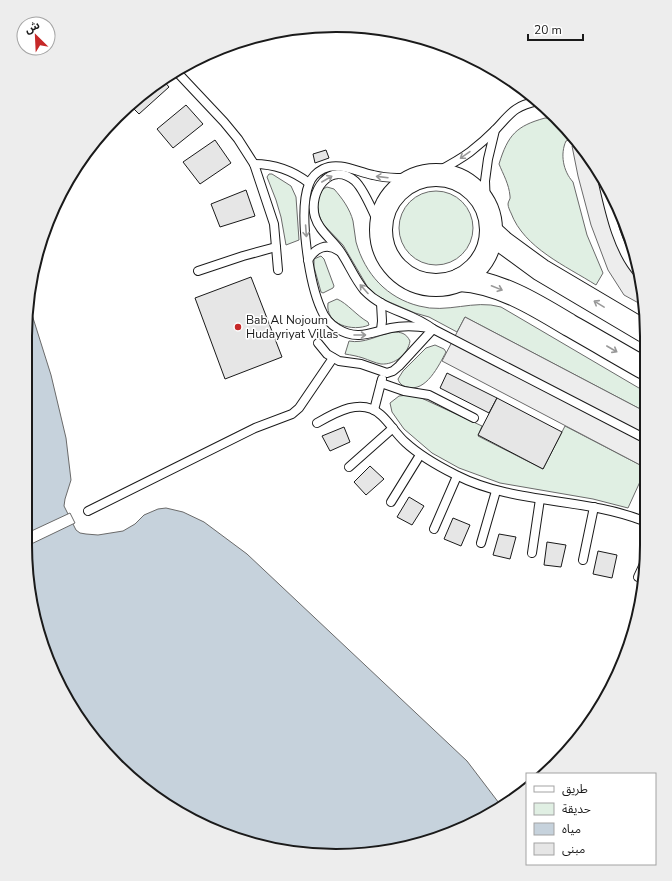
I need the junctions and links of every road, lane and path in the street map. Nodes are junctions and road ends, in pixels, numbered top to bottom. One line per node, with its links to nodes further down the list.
1 (181, 75): 4 (lane)
2 (531, 103): 3 (lane)
3 (495, 130): 5 (lane, one-way to 5); 8 (lane)
4 (254, 164): 6 (lane); 11 (lane)
5 (426, 176): 6 (lane, one-way to 6); 8 (main road); 9 (main road)
6 (309, 182): 13 (lane, one-way to 13)
7 (606, 197): 14 (lane)
8 (486, 207): 10 (main road)
9 (381, 229): 12 (lane, one-way to 9); 17 (main road)
10 (491, 231): 17 (main road); 19 (main road, one-way to 10)
11 (276, 247): 15 (lane); 16 (lane)
12 (340, 251): 13 (lane); 18 (lane, one-way to 12)
13 (308, 260): 21 (lane, one-way to 21)
14 (631, 263)
15 (278, 270)
16 (198, 271)
17 (459, 280): 24 (main road, one-way to 24)
18 (381, 303): 20 (lane); 21 (lane)
19 (640, 328)
20 (432, 329): 21 (lane); 25 (lane); 31 (lane)
21 (381, 330)
22 (318, 343): 23 (lane)
23 (333, 358): 25 (lane); 39 (lane)
24 (640, 366)
25 (384, 372): 26 (lane)
26 (381, 383): 27 (lane); 28 (lane)
27 (374, 410): 29 (lane); 30 (lane)
28 (474, 418)
29 (317, 423)
30 (393, 428): 32 (lane); 33 (lane)
31 (640, 436)
32 (420, 455): 34 (lane); 37 (lane)
33 (349, 467)
34 (457, 476): 35 (lane); 41 (lane)
35 (496, 490): 36 (lane); 42 (lane)
36 (540, 499): 38 (lane); 43 (lane)
37 (391, 502)
38 (594, 507): 40 (lane); 44 (lane)
39 (88, 511)
40 (640, 519)
41 (434, 529)
42 (481, 543)
43 (532, 553)
44 (583, 560)

